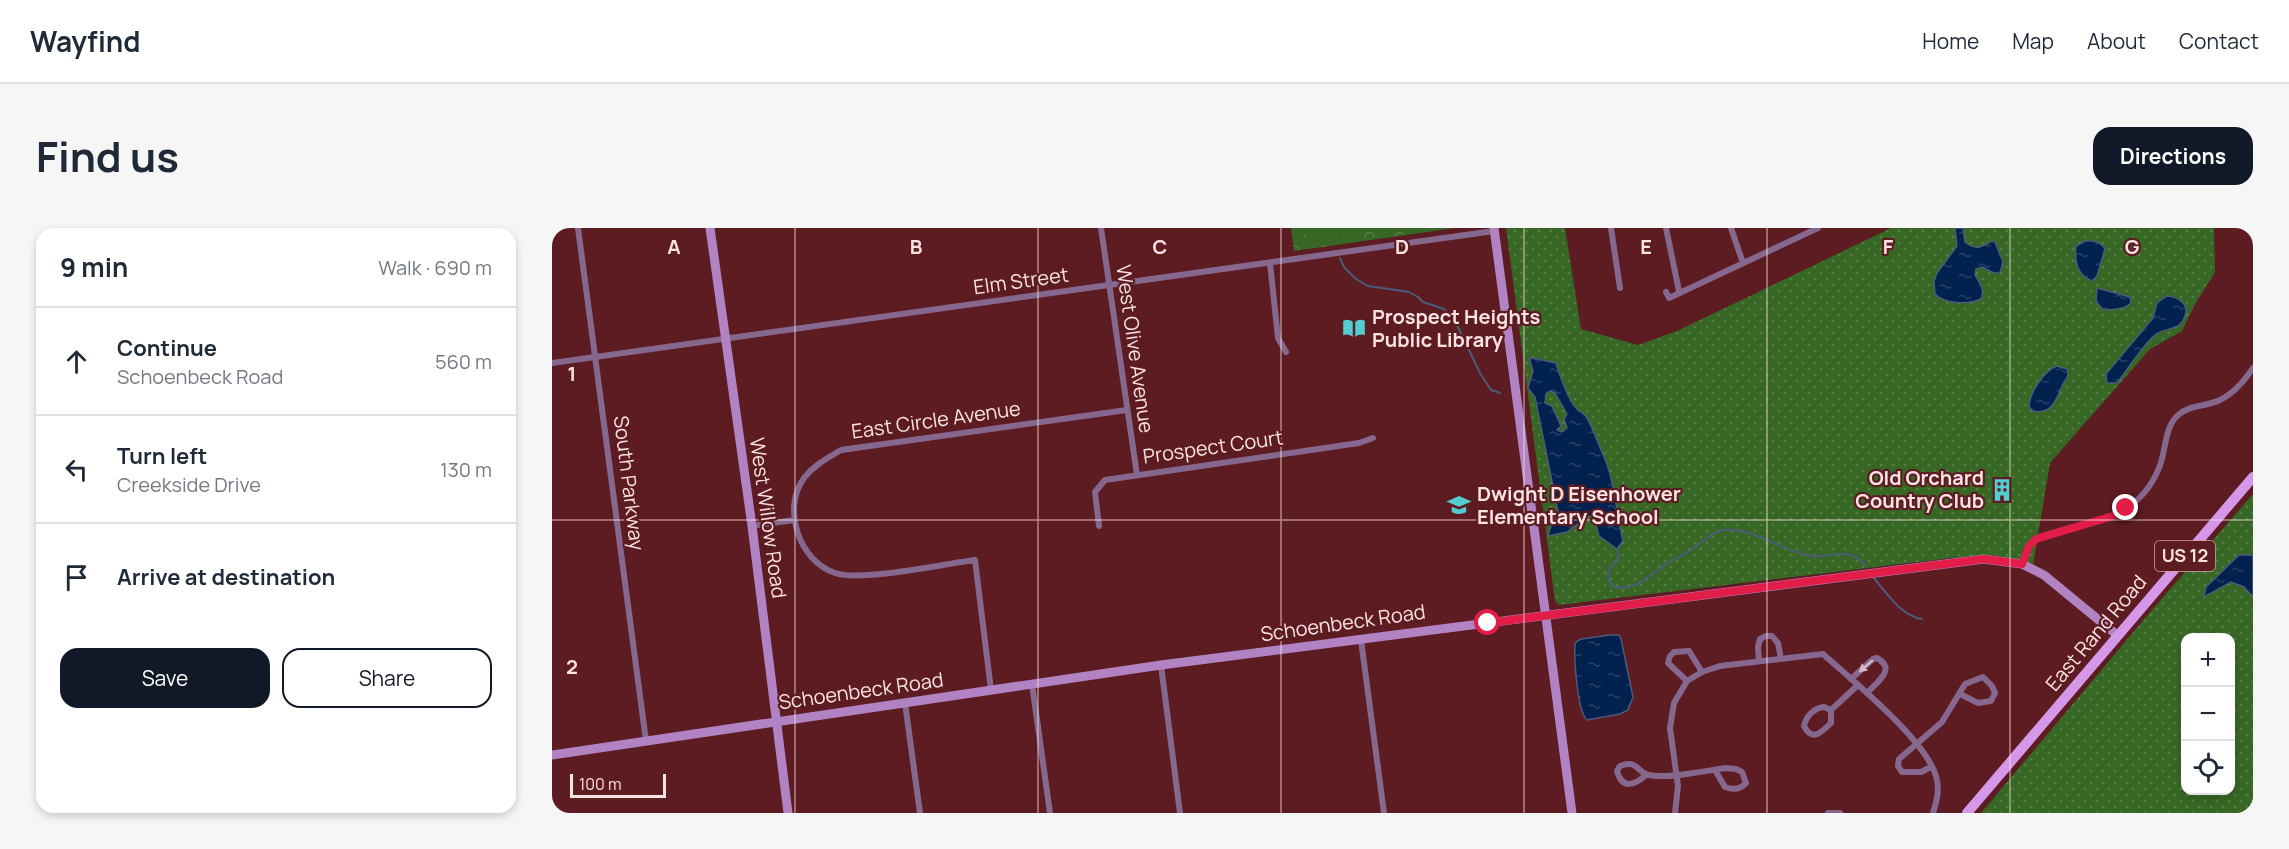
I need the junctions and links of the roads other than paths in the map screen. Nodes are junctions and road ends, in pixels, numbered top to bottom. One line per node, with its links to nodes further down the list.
1 (578, 228): 18 (street, South Parkway)
2 (710, 228): 16 (main road, West Willow Road)
3 (1101, 228): 12 (street, West Olive Avenue)
4 (1611, 228): 13 (street)
5 (1666, 228): 14 (street)
6 (1731, 228): 11 (street)
7 (1818, 228): 9 (street)
8 (1494, 230): 10 (street, Elm Street); 29 (main road)
9 (1807, 231): 11 (street)
10 (1270, 263): 12 (street, Elm Street); 17 (street)
11 (1743, 263): 14 (street)
12 (1110, 285): 16 (street, Elm Street); 21 (street, West Olive Avenue)
13 (1620, 288)
14 (1679, 291): 15 (street)
15 (1666, 292)
16 (726, 339): 18 (street, Elm Street); 26 (main road, West Willow Road)
17 (1286, 352)
18 (596, 357): 19 (street, Elm Street); 46 (street, South Parkway)
19 (552, 363)
20 (2253, 368): 28 (street)
21 (1126, 410): 23 (street, West Olive Avenue); 25 (street, East Circle Avenue)
22 (1373, 438): 23 (street, Prospect Court)
23 (1137, 475): 27 (street, Prospect Court)
24 (2253, 477): 30 (main road, East Rand Road / US 12)
25 (794, 520): 26 (street); 40 (street)
26 (752, 526): 45 (main road, West Willow Road)
27 (1099, 526)
28 (2022, 564): 29 (main road, Schoenbeck Road); 30 (main road, Schoenbeck Road)
29 (1546, 615): 31 (main road, Schoenbeck Road); 58 (main road)
30 (2117, 635): 63 (main road, East Rand Road / US 12)
31 (1361, 639): 34 (main road, Schoenbeck Road); 57 (street)
32 (1781, 659): 33 (street); 33 (street); 36 (street)
33 (1759, 661): 35 (street)
34 (1161, 665): 38 (main road, Schoenbeck Road); 56 (street)
35 (1702, 672): 37 (street); 37 (street)
36 (1851, 679): 39 (street); 41 (street, one-way to 36)
37 (1687, 681): 51 (street)
38 (1032, 684): 40 (main road, Schoenbeck Road); 55 (street)
39 (1858, 685): 41 (street); 44 (street)
40 (991, 690): 43 (main road, Schoenbeck Road)
41 (1867, 693): 47 (street)
42 (1960, 694): 42 (street); 47 (street)
43 (905, 703): 45 (main road, Schoenbeck Road); 54 (street)
44 (1831, 710): 44 (street)
45 (776, 722): 46 (main road, Schoenbeck Road); 53 (main road, West Willow Road)
46 (646, 741): 48 (main road, Schoenbeck Road)
47 (1917, 743): 49 (street); 49 (street)
48 (552, 755)
49 (1931, 767): 62 (street)
50 (1715, 770): 50 (street); 51 (street)
51 (1675, 774): 52 (street); 59 (street)
52 (1646, 775): 52 (street)
53 (788, 813)
54 (920, 813)
55 (1050, 813)
56 (1180, 813)
57 (1384, 813)
58 (1572, 813)
59 (1675, 813)
60 (1828, 813): 61 (street)
61 (1839, 813)
62 (1934, 813)
63 (1967, 813)

